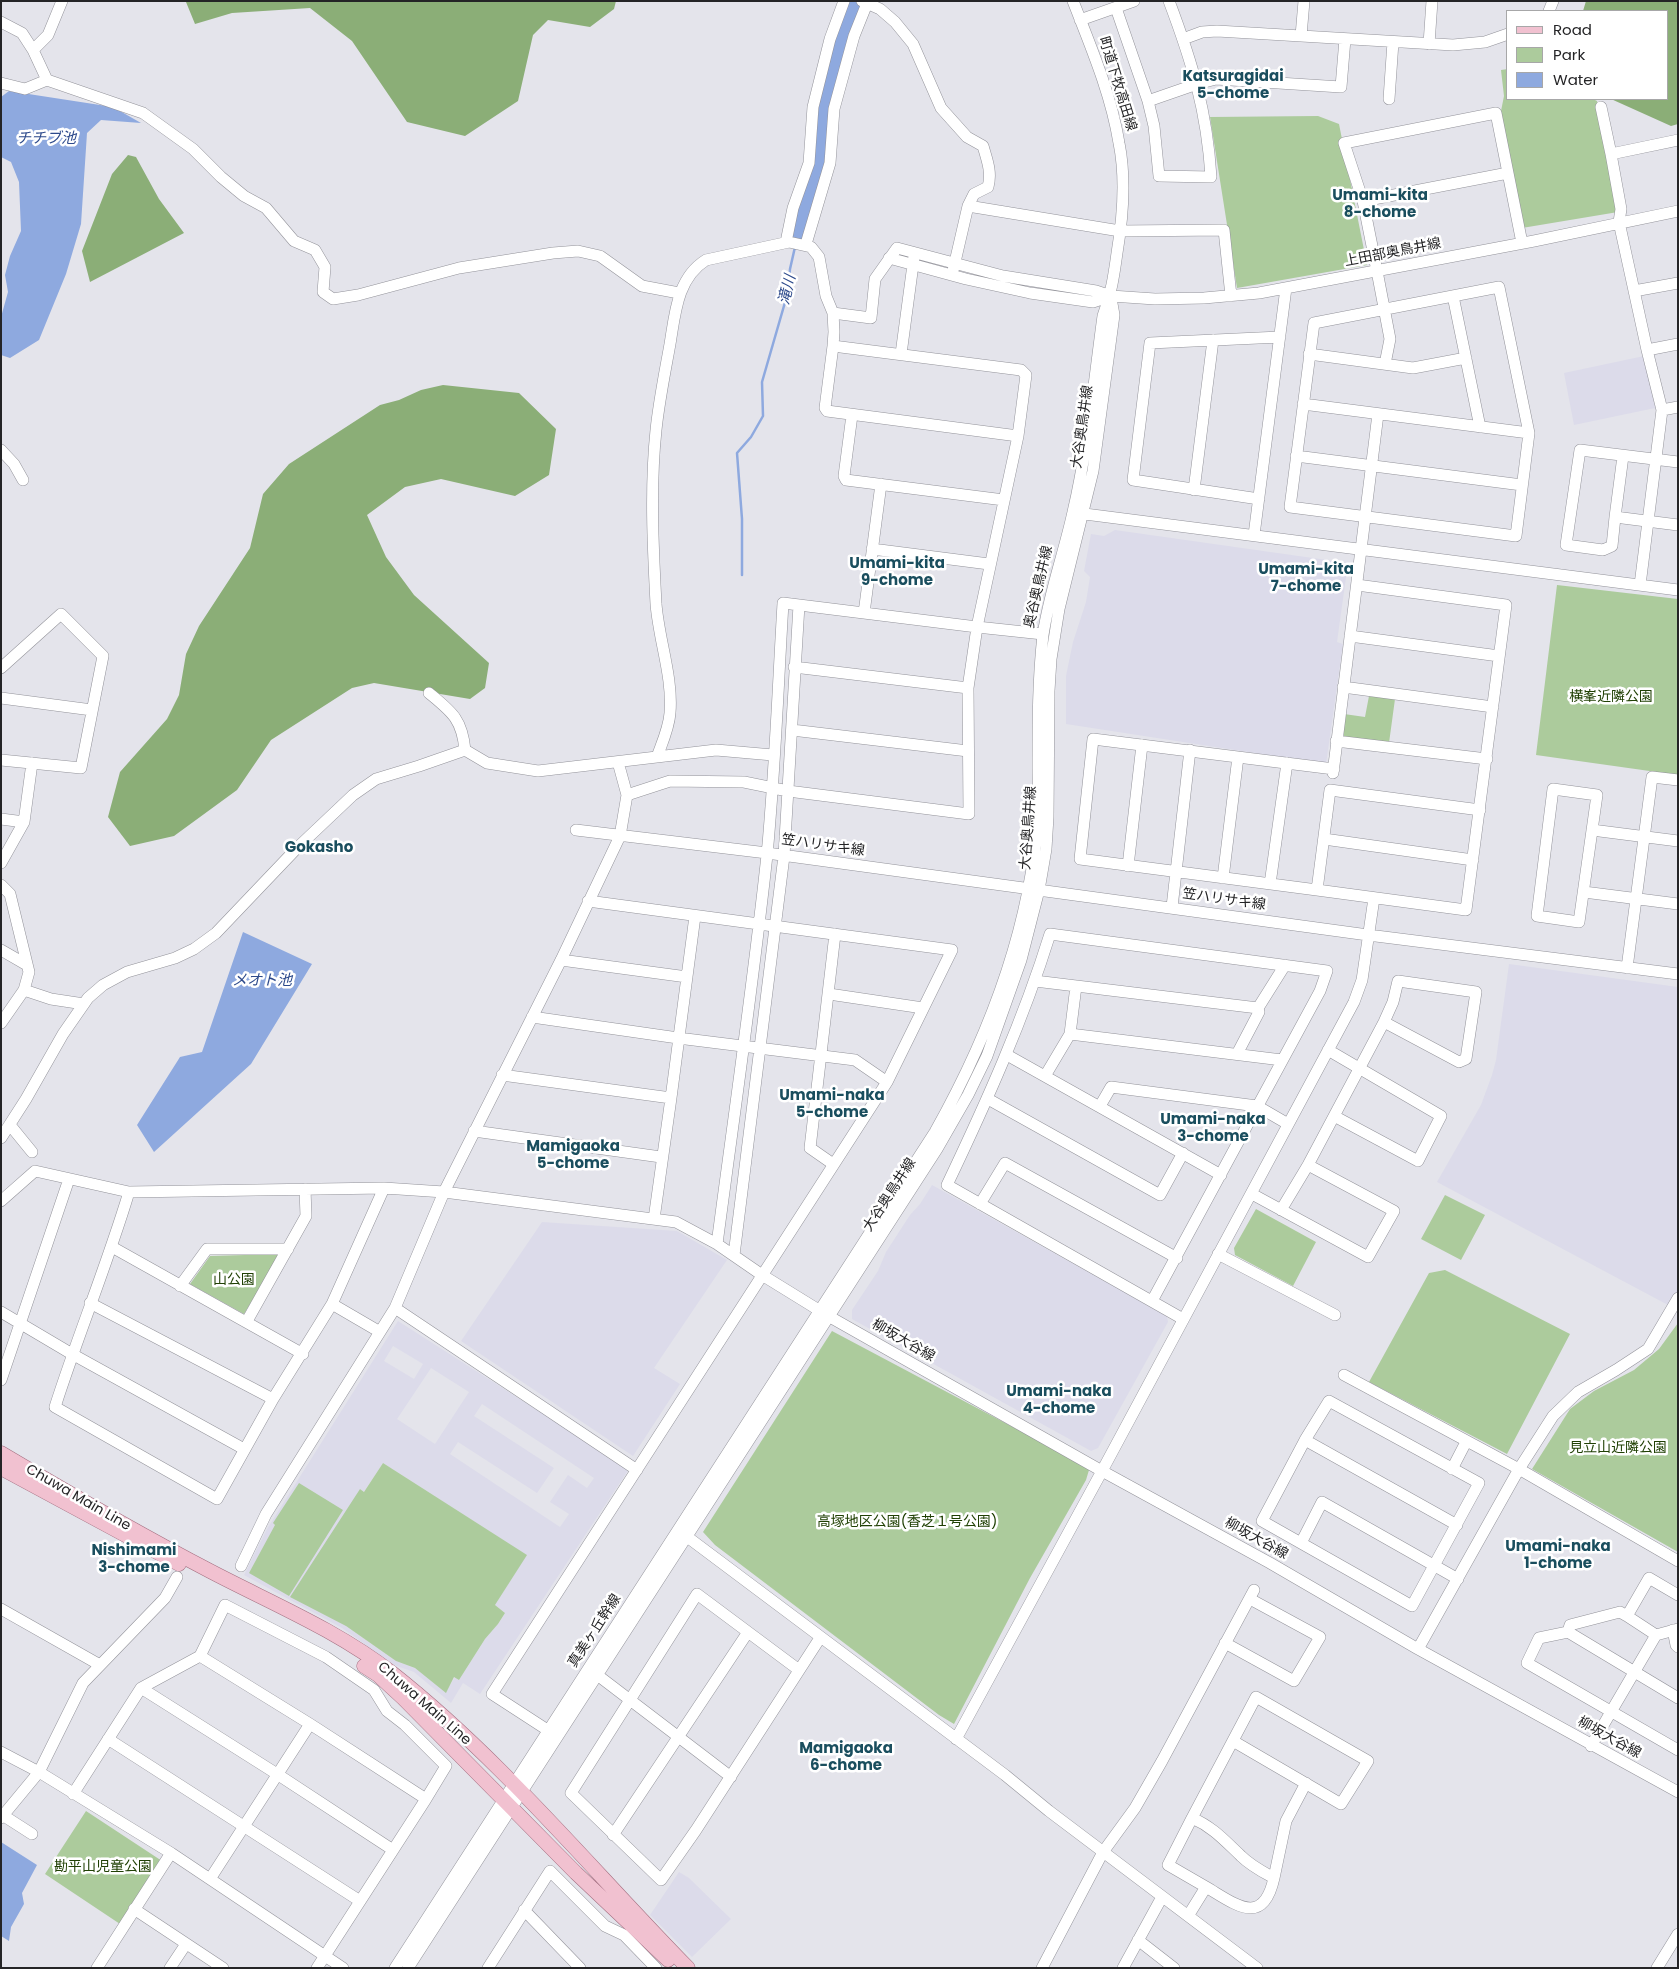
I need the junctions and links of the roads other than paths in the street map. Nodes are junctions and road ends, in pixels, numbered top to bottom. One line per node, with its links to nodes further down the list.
1 (62, 1): 18 (street)
2 (844, 1): 28 (street)
3 (1073, 1): 10 (street, 町道下牧高田線)
4 (1134, 1): 9 (street)
5 (1168, 1): 14 (street)
6 (1304, 1): 13 (street)
7 (1432, 1): 17 (street)
8 (866, 2): 30 (street); 31 (street)
9 (1116, 8): 10 (street); 23 (street)
10 (1080, 20): 34 (street, 町道下牧高田線)
11 (1, 22): 18 (street)
12 (1506, 35): 17 (street)
13 (1301, 36): 14 (street); 15 (street)
14 (1183, 39): 21 (street)
15 (1345, 39): 16 (street); 21 (street)
16 (1393, 42): 17 (street); 22 (street)
17 (1429, 44)
18 (33, 50): 19 (street)
19 (47, 80): 20 (street); 46 (street)
20 (1, 83)
21 (1197, 84): 23 (street); 23 (street)
22 (1389, 99)
23 (1148, 101)
24 (1601, 107): 26 (street)
25 (1678, 140): 26 (street)
26 (1611, 154): 33 (street)
27 (1508, 173): 29 (street); 29 (street); 36 (street)
28 (796, 201): 31 (street); 35 (street)
29 (1363, 201): 41 (street)
30 (968, 206): 34 (street); 40 (street)
31 (815, 207): 37 (street)
32 (1678, 211): 33 (street, 上田部奥鳥井線)
33 (1619, 222): 36 (street, 上田部奥鳥井線); 45 (street)
34 (1120, 231): 47 (street, 町道下牧高田線); 48 (street)
35 (790, 242): 37 (street); 46 (street)
36 (1522, 243): 41 (street, 上田部奥鳥井線)
37 (806, 244): 51 (street)
38 (889, 258): 39 (street); 39 (street); 51 (street)
39 (913, 259): 40 (street); 42 (street); 57 (street)
40 (954, 264): 42 (street); 47 (street)
41 (1377, 271): 44 (street, 上田部奥鳥井線); 50 (street)
42 (952, 276): 47 (street)
43 (1678, 282): 45 (street)
44 (1286, 288): 48 (street, 上田部奥鳥井線); 52 (street)
45 (1634, 291): 56 (street)
46 (679, 294): 114 (street)
47 (1110, 296): 48 (street, 上田部奥鳥井線); 81 (street, 奥谷奥鳥井線)
48 (1231, 296)
49 (1452, 296): 50 (street); 59 (street); 67 (street)
50 (1384, 310): 58 (street); 60 (street)
51 (833, 313): 55 (street)
52 (1280, 338): 53 (street); 79 (street)
53 (1213, 340): 78 (street); 78 (street)
54 (1678, 344): 56 (street)
55 (833, 346): 57 (street); 65 (street)
56 (1647, 350): 63 (street)
57 (901, 354): 68 (street)
58 (1309, 354): 60 (street); 61 (street)
59 (1466, 358): 60 (street); 66 (street)
60 (1385, 364)
61 (1303, 404): 64 (street); 70 (street)
62 (1678, 407): 63 (street)
63 (1662, 410): 72 (street)
64 (1378, 414): 66 (street); 74 (street)
65 (852, 415): 68 (street); 76 (street)
66 (1480, 427): 67 (street)
67 (1528, 433): 77 (street)
68 (1018, 436): 80 (street)
69 (1, 450): 75 (street)
70 (1296, 456): 74 (street); 82 (street)
71 (1623, 456): 72 (street); 83 (street); 83 (street)
72 (1656, 459): 73 (street); 84 (street)
73 (1678, 462)
74 (1372, 466): 77 (street); 82 (street)
75 (23, 480)
76 (881, 484): 80 (street); 87 (street)
77 (1522, 485): 82 (street)
78 (1194, 490): 79 (street)
79 (1259, 499): 86 (street)
80 (1004, 500): 89 (street)
81 (1078, 513): 86 (street); 96 (street, 奥谷奥鳥井線); 143 (street, 大谷奥鳥井線)
82 (1365, 517): 88 (street)
83 (1615, 517): 84 (street)
84 (1648, 521): 85 (street); 91 (street)
85 (1678, 525)
86 (1254, 535): 88 (street)
87 (872, 549): 89 (street); 94 (street)
88 (1361, 549): 90 (street); 91 (street)
89 (989, 564): 95 (street)
90 (1357, 585): 97 (street); 98 (street)
91 (1640, 585): 92 (street)
92 (1678, 590)
93 (799, 605): 94 (street); 99 (street); 113 (street)
94 (864, 612): 95 (street)
95 (977, 627): 96 (street); 102 (street)
96 (1043, 634): 143 (street, 奥谷奥鳥井線)
97 (1350, 636): 98 (street); 101 (street)
98 (1499, 656): 105 (street)
99 (794, 667): 102 (street); 107 (street)
100 (1, 668): 106 (street)
101 (1343, 687): 105 (street); 108 (street)
102 (968, 688): 112 (street)
103 (429, 693): 110 (street)
104 (1, 698): 106 (street)
105 (1493, 707): 116 (street)
106 (92, 710): 119 (street)
107 (792, 730): 112 (street); 123 (street)
108 (1336, 740): 116 (street); 120 (street)
109 (1142, 745): 111 (street); 138 (street); 138 (street)
110 (465, 750): 118 (street); 167 (street)
111 (1190, 750): 115 (street); 139 (street)
112 (968, 751): 123 (street)
113 (774, 755): 114 (street); 122 (street)
114 (657, 757): 118 (street)
115 (1238, 757): 120 (street); 140 (street)
116 (1486, 759): 125 (street)
117 (1, 760): 119 (street)
118 (618, 762): 124 (street)
119 (32, 763): 127 (street)
120 (1287, 763): 141 (street)
121 (1678, 780): 131 (street)
122 (771, 787): 123 (street); 124 (street); 134 (street)
123 (788, 790): 135 (street)
124 (627, 795): 130 (street)
125 (1480, 810): 132 (street); 136 (street)
126 (1, 819): 127 (street)
127 (24, 822): 137 (street)
128 (576, 830): 130 (street, 笠ハリサキ線)
129 (1592, 830): 131 (street); 145 (street); 145 (street)
130 (620, 836): 134 (street, 笠ハリサキ線); 148 (street)
131 (1643, 837): 133 (street); 147 (street)
132 (1324, 839): 136 (street); 144 (street)
133 (1678, 841)
134 (767, 853): 135 (street, 笠ハリサキ線); 152 (street)
135 (784, 856): 143 (street, 笠ハリサキ線); 153 (street)
136 (1473, 860): 146 (street)
137 (1, 863)
138 (1128, 866): 139 (street)
139 (1175, 873): 140 (street); 150 (street)
140 (1223, 878): 141 (street)
141 (1270, 884): 144 (street)
142 (1, 885): 158 (street)
143 (1033, 889): 150 (street, 笠ハリサキ線); 226 (street, 大谷奥鳥井線)
144 (1317, 890): 146 (street)
145 (1584, 892): 147 (street)
146 (1374, 898): 155 (street)
147 (1637, 898): 149 (street); 160 (street)
148 (588, 901): 151 (street); 157 (street)
149 (1678, 904)
150 (1172, 907): 155 (street, 笠ハリサキ線)
151 (695, 916): 152 (street); 162 (street)
152 (759, 924): 153 (street); 175 (street)
153 (775, 926): 154 (street); 176 (street)
154 (835, 934): 166 (street); 168 (street)
155 (1368, 935): 160 (street, 笠ハリサキ線); 177 (street)
156 (1, 950): 158 (street)
157 (561, 960): 162 (street); 170 (street)
158 (27, 964): 165 (street)
159 (1284, 964): 163 (street); 169 (street); 181 (street)
160 (1627, 968): 161 (street, 笠ハリサキ線)
161 (1678, 974)
162 (686, 977): 174 (street)
163 (1036, 981): 164 (street); 180 (street)
164 (1076, 986): 169 (street); 173 (street)
165 (24, 990): 167 (street); 171 (street)
166 (829, 994): 168 (street); 179 (street)
167 (84, 1004): 192 (street)
168 (923, 1008): 185 (street)
169 (1258, 1008): 178 (street)
170 (532, 1017): 174 (street); 183 (street)
171 (2, 1022)
172 (1384, 1022): 172 (street); 182 (street)
173 (1070, 1034): 178 (street); 184 (street)
174 (678, 1038): 175 (street); 186 (street)
175 (743, 1046): 176 (street); 211 (street)
176 (760, 1048): 179 (street); 215 (street)
177 (1328, 1050): 182 (street); 191 (street)
178 (1237, 1054): 181 (street)
179 (821, 1055): 185 (street); 198 (street)
180 (1007, 1055): 184 (street); 187 (street)
181 (1282, 1060): 189 (street)
182 (1359, 1069): 190 (street); 190 (street)
183 (502, 1075): 186 (street); 193 (street)
184 (1045, 1076): 188 (street)
185 (887, 1082): 198 (street)
186 (671, 1098): 197 (street)
187 (988, 1099): 196 (street); 208 (street)
188 (1100, 1106): 189 (street); 196 (street)
189 (1257, 1106): 191 (street); 200 (street)
190 (1334, 1116): 199 (street)
191 (1288, 1124): 206 (street)
192 (10, 1125): 194 (street); 195 (street)
193 (474, 1131): 197 (street); 205 (street)
194 (1, 1138)
195 (32, 1152)
196 (1183, 1153): 200 (street)
197 (661, 1157): 210 (street)
198 (833, 1164): 217 (street)
199 (1308, 1165): 209 (street); 209 (street)
200 (1221, 1175): 216 (street)
201 (69, 1179): 204 (street, 柳坂大谷線); 207 (street, 柳坂大谷線); 230 (street)
202 (384, 1188): 203 (street, 柳坂大谷線); 205 (street, 柳坂大谷線); 222 (street)
203 (306, 1189): 204 (street, 柳坂大谷線); 213 (street)
204 (129, 1192): 212 (street)
205 (444, 1192): 210 (street, 柳坂大谷線); 223 (street)
206 (1252, 1194): 209 (street); 214 (street)
207 (1, 1201)
208 (980, 1204): 216 (street); 220 (street)
209 (1281, 1210)
210 (654, 1219): 211 (street, 柳坂大谷線)
211 (717, 1244): 215 (street, 柳坂大谷線)
212 (112, 1247): 218 (street); 221 (street)
213 (288, 1249): 218 (street); 229 (street)
214 (1218, 1254): 227 (street); 228 (street)
215 (734, 1255): 217 (street, 柳坂大谷線)
216 (1177, 1258): 220 (street)
217 (762, 1276): 226 (street, 柳坂大谷線); 244 (street)
218 (180, 1286): 229 (street)
219 (1678, 1298): 225 (street)
220 (1152, 1301): 228 (street)
221 (90, 1303): 232 (street); 236 (street)
222 (332, 1304): 231 (street); 233 (street)
223 (395, 1308): 231 (street); 244 (street)
224 (1, 1312): 230 (street)
225 (1674, 1313): 243 (street)
226 (825, 1314): 245 (street, 柳坂大谷線); 247 (street, 真美ヶ丘幹線)
227 (1335, 1315)
228 (1183, 1319): 245 (street)
229 (247, 1321): 233 (street)
230 (20, 1323): 232 (street); 235 (street)
231 (380, 1332): 251 (street)
232 (72, 1354): 239 (street); 239 (street)
233 (303, 1354): 236 (street)
234 (1344, 1376): 238 (street)
235 (1, 1380)
236 (273, 1400): 239 (street)
237 (1305, 1440): 242 (street); 246 (street); 248 (street)
238 (1466, 1442): 242 (street); 243 (street)
239 (244, 1449)
240 (1, 1454): 287 (main road, Chuwa Main Line)
241 (1, 1468): 291 (main road, Chuwa Main Line)
242 (1452, 1469): 246 (street)
243 (1519, 1469): 249 (street); 253 (street)
244 (637, 1470): 275 (street)
245 (1102, 1471): 264 (street, 柳坂大谷線); 278 (street)
246 (1457, 1525): 250 (street)
247 (682, 1533): 261 (street); 269 (street, 真美ヶ丘幹線); 275 (street, 真美ヶ丘幹線)
248 (1301, 1543): 250 (street); 250 (street)
249 (1678, 1561)
250 (1435, 1564): 253 (street)
251 (241, 1566)
252 (177, 1577): 266 (street)
253 (1458, 1579): 264 (street)
254 (1678, 1595): 256 (street)
255 (1, 1609): 266 (street)
256 (1627, 1616): 259 (street); 260 (street)
257 (1675, 1630): 260 (street); 263 (street)
258 (748, 1632): 267 (street); 272 (street); 276 (street)
259 (1568, 1632): 268 (street); 273 (street)
260 (1656, 1634): 268 (street)
261 (820, 1638): 267 (street); 278 (street)
262 (1225, 1643): 262 (street); 298 (street)
263 (1678, 1647)
264 (1418, 1649): 280 (street, 柳坂大谷線)
265 (200, 1656): 270 (street); 274 (street); 290 (street)
266 (100, 1665): 283 (street)
267 (799, 1670): 285 (street)
268 (1634, 1673): 271 (street); 273 (street)
269 (596, 1674): 272 (street); 287 (street, 真美ヶ丘幹線)
270 (141, 1688): 277 (street); 284 (street)
271 (1678, 1698)
272 (629, 1701): 276 (street); 296 (street)
273 (1611, 1712): 280 (street); 281 (street)
274 (310, 1724): 284 (street); 290 (street)
275 (549, 1731): 287 (street, 真美ヶ丘幹線)
276 (678, 1737): 285 (street); 296 (street)
277 (108, 1739): 289 (street); 294 (street)
278 (956, 1739): 298 (street)
279 (1233, 1741): 286 (street); 286 (street); 293 (street)
280 (1591, 1746): 288 (street, 柳坂大谷線)
281 (1678, 1750)
282 (1, 1752): 283 (street)
283 (39, 1772): 289 (street); 292 (street)
284 (277, 1774): 294 (street); 297 (street)
285 (731, 1777): 296 (street)
286 (1306, 1783): 300 (street)
287 (517, 1788): 291 (street, 真美ヶ丘幹線); 323 (main road, Chuwa Main Line)
288 (1678, 1792)
289 (74, 1794): 299 (street)
290 (426, 1799): 297 (street)
291 (508, 1803): 317 (street, 真美ヶ丘幹線); 318 (street, 真美ヶ丘幹線); 322 (main road, Chuwa Main Line)
292 (3, 1817): 295 (street)
293 (1192, 1818): 300 (street); 302 (street)
294 (243, 1826): 301 (street); 304 (street)
295 (32, 1834)
296 (613, 1835)
297 (393, 1850): 304 (street)
298 (1103, 1852): 303 (street); 324 (street)
299 (170, 1853): 301 (street); 305 (street)
300 (1274, 1878): 302 (street)
301 (210, 1879): 311 (street)
302 (1206, 1887): 307 (street)
303 (1162, 1897): 307 (street); 309 (street)
304 (360, 1901): 311 (street)
305 (134, 1910): 310 (street); 312 (street)
306 (524, 1910): 319 (street); 320 (street); 321 (street)
307 (1188, 1916): 327 (street)
308 (1678, 1934): 328 (street)
309 (1138, 1940): 325 (street); 326 (street)
310 (186, 1944): 313 (street); 314 (street)
311 (324, 1956): 315 (street); 316 (street)
312 (96, 1968)
313 (170, 1968)
314 (222, 1968)
315 (317, 1968)
316 (343, 1968)
317 (395, 1968)
318 (408, 1968)
319 (488, 1968)
320 (580, 1968)
321 (656, 1968)
322 (675, 1968)
323 (688, 1968)
324 (1042, 1968)
325 (1123, 1968)
326 (1174, 1968)
327 (1256, 1968)
328 (1657, 1968)

